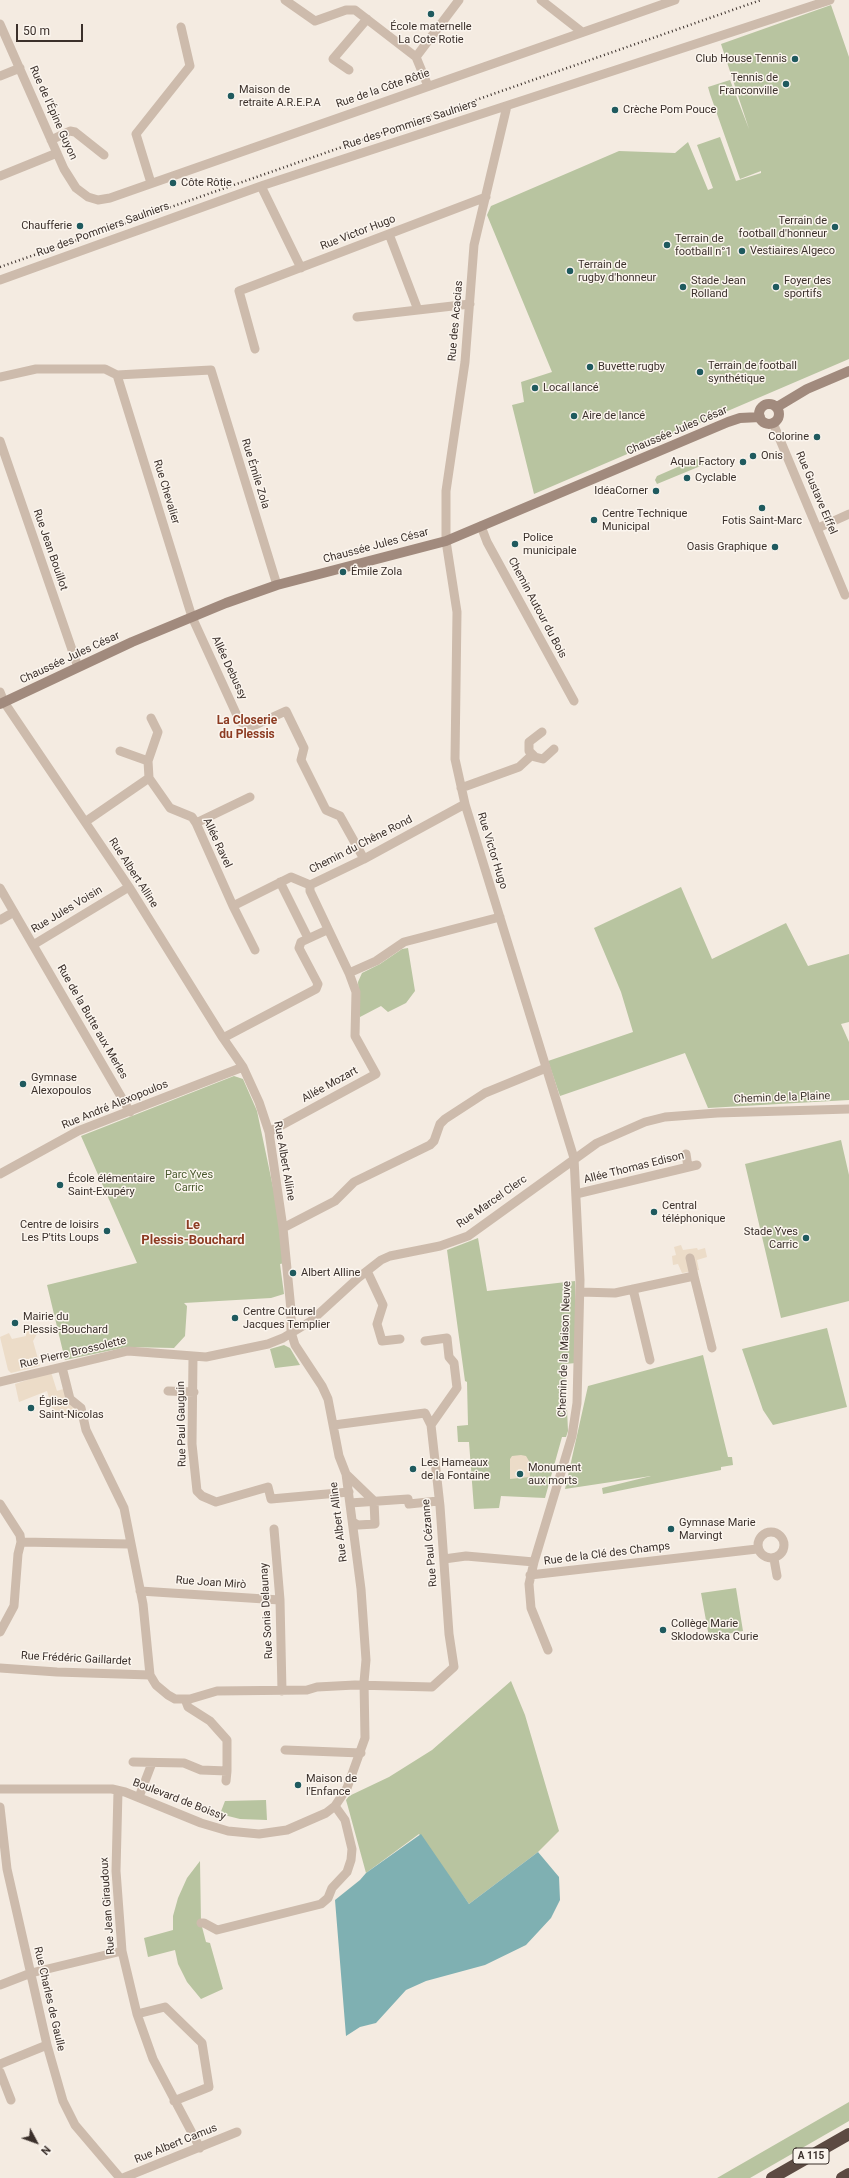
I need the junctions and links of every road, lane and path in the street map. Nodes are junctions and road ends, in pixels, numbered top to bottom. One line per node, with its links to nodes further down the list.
1 (285, 0): 7 (street)
2 (350, 0): 7 (street)
3 (459, 0): 12 (street)
4 (541, 0): 11 (street)
5 (675, 0): 11 (street, Rue de la Côte Rôtie)
6 (830, 0): 17 (street, Rue des Pommiers Saulniers)
7 (346, 10): 8 (street)
8 (366, 19): 12 (street); 14 (street)
9 (0, 24): 13 (street, Rue de l'Épine Guyon)
10 (181, 27): 22 (street)
11 (582, 32): 16 (street, Rue de la Côte Rôtie)
12 (416, 57): 16 (street)
13 (20, 68): 15 (street); 18 (street, Rue de l'Épine Guyon)
14 (349, 70)
15 (0, 76)
16 (428, 86): 22 (street, Rue de la Côte Rôtie)
17 (507, 106): 23 (street, Rue des Pommiers Saulniers); 24 (street, Rue des Acacias)
18 (51, 140): 19 (street, Rue de l'Épine Guyon); 20 (street)
19 (57, 153): 21 (street); 25 (street, Rue de l'Épine Guyon)
20 (104, 154)
21 (0, 176)
22 (151, 183): 25 (street, Rue de la Côte Rôtie)
23 (261, 186): 27 (street); 28 (street, Rue des Pommiers Saulniers)
24 (486, 197): 26 (street, Rue Victor Hugo); 29 (street, Rue des Acacias)
25 (98, 200)
26 (389, 234): 27 (street, Rue Victor Hugo); 30 (street)
27 (301, 268): 32 (street, Rue Victor Hugo)
28 (0, 280)
29 (470, 304): 30 (street); 43 (street, Rue des Acacias)
30 (418, 310): 31 (street)
31 (357, 317)
32 (255, 348)
33 (849, 371): 36 (street)
34 (117, 375): 35 (street); 44 (street, Rue Émile Zola); 46 (street, Rue Chevalier)
35 (0, 377)
36 (777, 407): 37 (street); 38 (street)
37 (760, 416): 38 (street); 41 (street, Chaussée Jules César)
38 (773, 423): 42 (street, Rue Gustave Eiffel)
39 (0, 442): 47 (street, Rue Jean Bouillot)
40 (849, 514): 42 (street)
41 (481, 526): 43 (street, Chaussée Jules César); 49 (street, Chemin Autour du Bois)
42 (818, 528): 45 (street, Rue Gustave Eiffel)
43 (446, 541): 44 (street, Chaussée Jules César); 58 (street, Rue Victor Hugo)
44 (277, 585): 46 (street, Chaussée Jules César)
45 (845, 595)
46 (192, 617): 47 (street, Chaussée Jules César); 63 (street, Allée Debussy)
47 (78, 667): 50 (street, Chaussée Jules César)
48 (0, 692): 50 (street, Rue Albert Alline)
49 (574, 701)
50 (2, 703): 61 (street, Rue Albert Alline)
51 (152, 718): 56 (street)
52 (542, 732): 55 (street)
53 (554, 748): 55 (street)
54 (120, 751): 56 (street)
55 (532, 755): 58 (street)
56 (148, 761): 57 (street)
57 (149, 778): 61 (street); 62 (street, Allée Ravel)
58 (461, 788): 60 (street, Rue Victor Hugo)
59 (250, 797): 62 (street)
60 (465, 804): 63 (street, Chemin du Chêne Rond); 70 (street, Rue Victor Hugo)
61 (85, 822): 65 (street, Rue Albert Alline)
62 (196, 823): 68 (street, Allée Ravel)
63 (364, 859): 67 (street, Chemin du Chêne Rond)
64 (280, 882): 67 (street); 68 (street); 73 (street)
65 (129, 887): 74 (street, Rue Jules Voisin); 77 (street, Rue Albert Alline)
66 (0, 888): 69 (street, Rue Jules Voisin)
67 (310, 888): 72 (street, Chemin du Chêne Rond)
68 (233, 906): 75 (street, Allée Ravel)
69 (14, 912): 71 (street); 74 (street, Rue Jules Voisin)
70 (500, 917): 76 (street); 79 (street, Rue Victor Hugo)
71 (0, 920)
72 (327, 930): 73 (street); 76 (street, Chemin du Chêne Rond)
73 (308, 938): 77 (street)
74 (33, 944): 81 (street, Rue de la Butte aux Merles)
75 (256, 950)
76 (349, 973): 83 (street, Allée Mozart)
77 (223, 1038): 78 (street, Rue Albert Alline)
78 (243, 1066): 81 (street, Rue André Alexopoulos); 83 (street, Rue Albert Alline)
79 (546, 1068): 85 (street, Rue Victor Hugo); 88 (street)
80 (849, 1109): 82 (street, Chemin de la Plaine)
81 (130, 1112): 86 (street, Rue André Alexopoulos)
82 (717, 1112): 85 (street, Rue Marcel Clerc)
83 (269, 1132): 88 (street, Rue Albert Alline)
84 (686, 1154): 87 (street, Allée Thomas Edison)
85 (574, 1158): 87 (street, Chemin de la Maison Neuve); 90 (street, Rue Marcel Clerc)
86 (0, 1174)
87 (576, 1194): 93 (street, Chemin de la Maison Neuve)
88 (283, 1228): 94 (street, Rue Albert Alline)
89 (690, 1258): 91 (street)
90 (367, 1271): 94 (street, Rue Marcel Clerc); 95 (street)
91 (694, 1276): 92 (street); 97 (street)
92 (633, 1289): 93 (street); 99 (street)
93 (580, 1292): 119 (street, Chemin de la Maison Neuve)
94 (291, 1332): 98 (street, Rue Pierre Brossolette); 104 (street, Rue Albert Alline)
95 (400, 1339)
96 (425, 1341): 105 (street)
97 (712, 1348)
98 (193, 1357): 100 (street, Rue Pierre Brossolette); 103 (street, Rue Paul Gauguin)
99 (650, 1360)
100 (62, 1367): 101 (street, Rue Pierre Brossolette); 115 (street)
101 (0, 1382)
102 (168, 1391): 103 (street)
103 (194, 1392): 107 (street, Rue Paul Gauguin)
104 (334, 1425): 105 (street); 106 (street, Rue Albert Alline)
105 (431, 1425): 109 (street, Rue Paul Cézanne)
106 (346, 1474): 107 (street, Rue Albert Alline); 108 (street)
107 (349, 1492): 110 (street, Rue Albert Alline)
108 (374, 1501): 109 (street); 110 (street); 112 (street)
109 (438, 1501): 117 (street, Rue Paul Cézanne)
110 (350, 1503): 112 (street, Rue Albert Alline)
111 (0, 1504): 114 (street)
112 (353, 1522): 128 (street, Rue Albert Alline)
113 (274, 1529): 123 (street, Rue Sonia Delaunay)
114 (21, 1542): 115 (street); 124 (street)
115 (129, 1544): 122 (street)
116 (757, 1549): 118 (street); 118 (street); 120 (street, Rue de la Clé des Champs)
117 (444, 1559): 119 (street); 128 (street, Rue Paul Cézanne)
118 (774, 1559): 121 (street)
119 (534, 1562): 120 (street, Chemin de la Maison Neuve)
120 (530, 1575): 125 (street, Chemin de la Maison Neuve)
121 (777, 1576)
122 (140, 1591): 123 (street, Rue Joan Mirò); 127 (street)
123 (280, 1600): 129 (street, Rue Sonia Delaunay)
124 (0, 1632)
125 (548, 1650)
126 (0, 1668): 127 (street, Rue Frédéric Gaillardet)
127 (150, 1675): 130 (street)
128 (364, 1685): 129 (street); 132 (street, Boulevard de Boissy)
129 (282, 1691): 130 (street)
130 (185, 1699): 135 (street)
131 (285, 1750): 132 (street)
132 (361, 1753): 141 (street, Boulevard de Boissy)
133 (133, 1762): 134 (street)
134 (152, 1763): 135 (street); 139 (street)
135 (227, 1771): 136 (street)
136 (226, 1781)
137 (0, 1790): 138 (street, Boulevard de Boissy)
138 (118, 1791): 139 (street, Boulevard de Boissy); 144 (street, Rue Jean Giraudoux)
139 (139, 1797): 141 (street, Boulevard de Boissy)
140 (0, 1806): 142 (street, Rue Charles de Gaulle)
141 (335, 1806): 143 (street)
142 (3, 1870): 145 (street, Rue Charles de Gaulle)
143 (201, 1923)
144 (122, 1951): 145 (street); 147 (street, Rue Jean Giraudoux)
145 (31, 1973): 146 (street); 148 (street, Rue Charles de Gaulle)
146 (0, 1985)
147 (137, 2014): 152 (street, Rue Jean Giraudoux); 152 (street)
148 (47, 2045): 149 (street); 157 (street, Rue Charles de Gaulle)
149 (0, 2064)
150 (0, 2072): 151 (street)
151 (11, 2100)
152 (174, 2102): 155 (street, Rue Jean Giraudoux)
153 (237, 2132): 155 (street, Rue Albert Camus)
154 (849, 2134): 158 (highway, A 115)
155 (200, 2148): 157 (street, Rue Albert Camus)
156 (849, 2174): 159 (highway)
157 (122, 2178)
158 (772, 2178)
159 (842, 2178)

